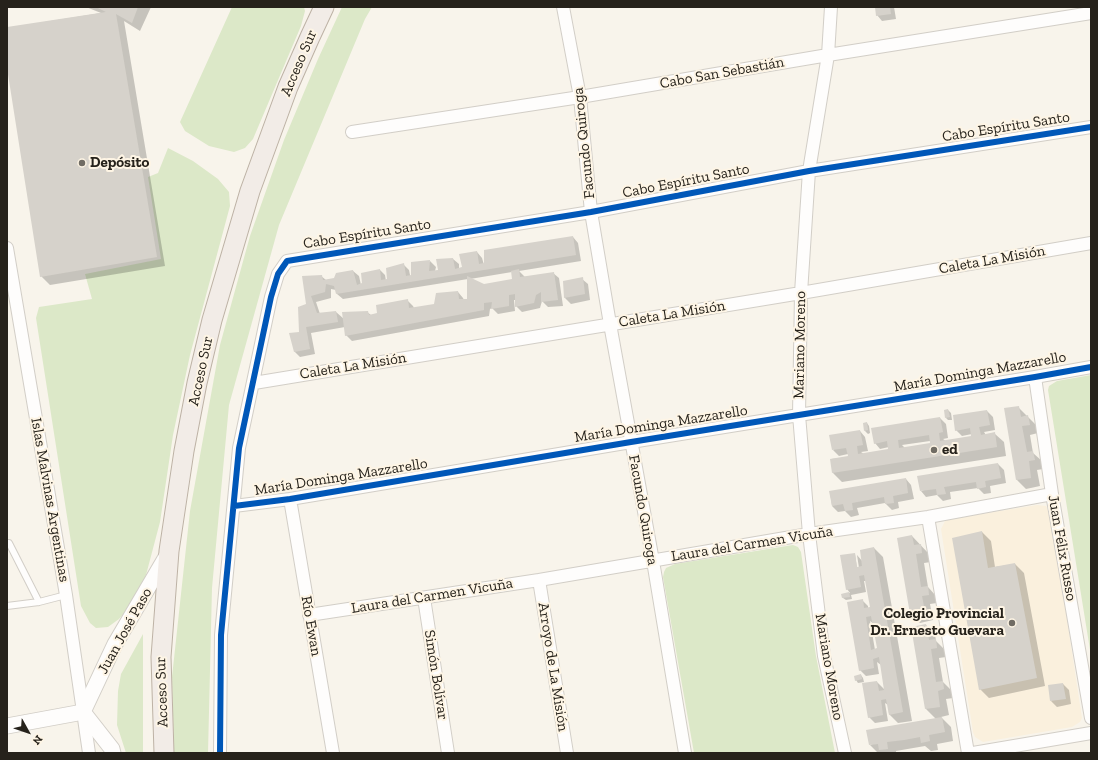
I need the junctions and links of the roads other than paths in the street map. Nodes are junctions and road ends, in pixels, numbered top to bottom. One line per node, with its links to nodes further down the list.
1 (324, 7): 26 (main road, Acceso Sur)
2 (562, 7): 6 (street, Facundo Quiroga)
3 (830, 7): 5 (street, Mariano Moreno)
4 (1091, 13): 5 (street, Cabo San Sebastián)
5 (828, 55): 6 (street, Cabo San Sebastián); 9 (street, Mariano Moreno)
6 (580, 97): 8 (street, Cabo San Sebastián); 10 (street, Facundo Quiroga)
7 (1091, 127): 9 (street, Cabo Espíritu Santo)
8 (352, 132)
9 (809, 171): 10 (street, Cabo Espíritu Santo); 13 (street, Mariano Moreno)
10 (592, 212): 14 (street, Facundo Quiroga); 17 (street, Cabo Espíritu Santo)
11 (1091, 243): 13 (street, Caleta La Misión)
12 (7, 248): 29 (street, Islas Malvinas Argentinas)
13 (801, 293): 14 (street, Caleta La Misión); 18 (street, Mariano Moreno)
14 (610, 324): 17 (street, Caleta La Misión); 19 (street, Facundo Quiroga)
15 (1091, 366): 16 (street, María Dominga Mazzarello)
16 (1035, 377): 18 (street, María Dominga Mazzarello); 20 (street, Juan Félix Russo)
17 (254, 383): 22 (street)
18 (799, 415): 19 (street, María Dominga Mazzarello); 24 (street, Mariano Moreno)
19 (631, 442): 21 (street, María Dominga Mazzarello); 27 (street, Facundo Quiroga)
20 (1052, 494): 23 (street, Laura del Carmen Vicuña); 35 (street, Juan Félix Russo)
21 (290, 499): 22 (street, María Dominga Mazzarello); 33 (street, Río Ewan)
22 (234, 506): 41 (street)
23 (928, 517): 24 (street, Laura del Carmen Vicuña); 47 (street)
24 (809, 534): 27 (street, Laura del Carmen Vicuña); 46 (street, Mariano Moreno)
25 (7, 543): 31 (lane)
26 (169, 551): 34 (street, Juan José Paso); 40 (main road, Acceso Sur)
27 (653, 561): 28 (street, Laura del Carmen Vicuña); 45 (street, Facundo Quiroga)
28 (539, 580): 30 (street, Laura del Carmen Vicuña); 44 (street, Arroyo de La Misión)
29 (66, 594): 31 (lane); 34 (street, Islas Malvinas Argentinas)
30 (424, 598): 33 (street, Laura del Carmen Vicuña); 43 (street, Simón Bolívar)
31 (39, 602): 32 (lane)
32 (7, 606)
33 (309, 615): 42 (street, Río Ewan)
34 (83, 712): 36 (street); 38 (street, Islas Malvinas Argentinas); 39 (street)
35 (1091, 718)
36 (7, 726)
37 (1091, 733): 48 (street)
38 (89, 753)
39 (114, 753)
40 (164, 753)
41 (220, 753)
42 (332, 753)
43 (448, 753)
44 (567, 753)
45 (685, 753)
46 (845, 753)
47 (968, 753)
48 (973, 753)

